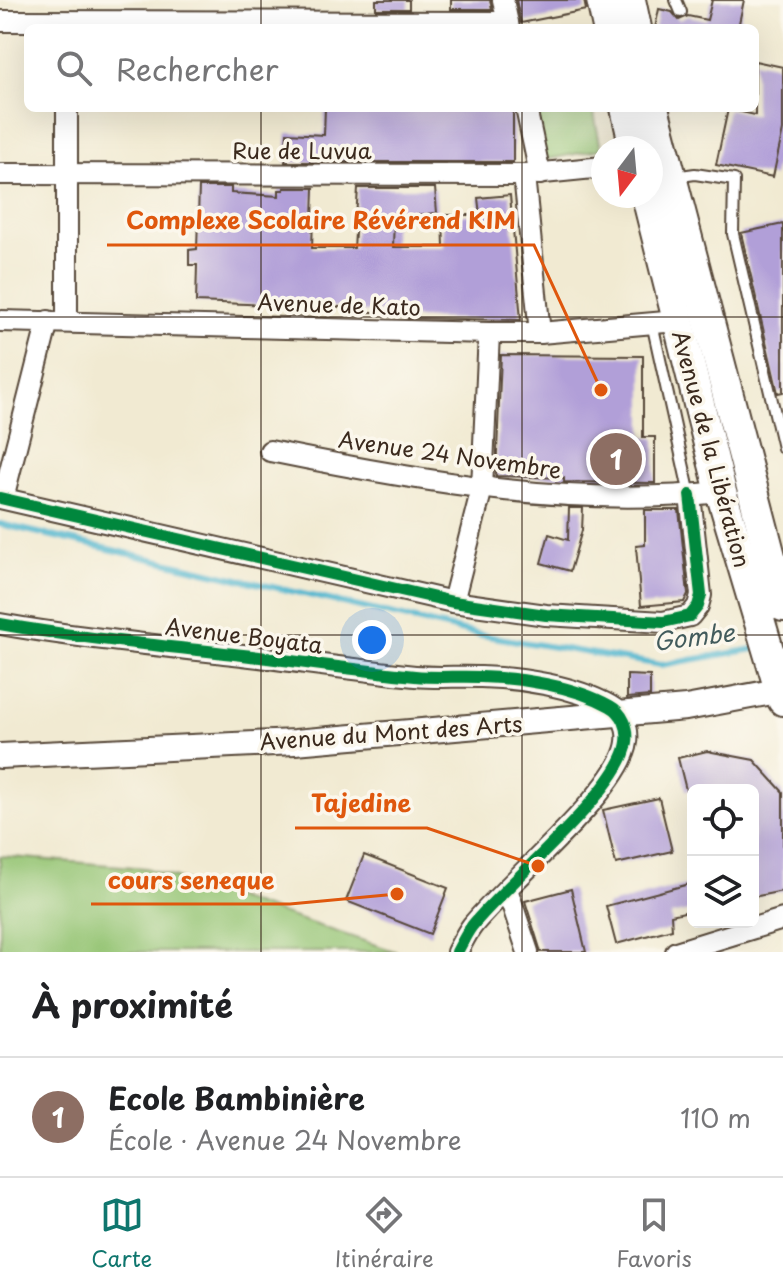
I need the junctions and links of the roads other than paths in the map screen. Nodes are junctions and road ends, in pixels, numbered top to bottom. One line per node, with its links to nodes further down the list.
1 (503, 0): 9 (street)
2 (602, 0): 10 (main road)
3 (630, 0): 11 (main road)
4 (676, 0): 5 (lane)
5 (681, 12)
6 (65, 16): 7 (street); 8 (street)
7 (0, 21)
8 (459, 24)
9 (508, 24)
10 (607, 24)
11 (635, 24)
12 (67, 112): 19 (street)
13 (526, 112): 20 (street)
14 (627, 112): 16 (main road)
15 (654, 112): 21 (main road, Avenue de la Libération)
16 (632, 136)
17 (591, 168): 20 (street, Rue de Luvua)
18 (0, 174): 19 (street, Rue de Luvua)
19 (67, 174): 20 (street, Rue de Luvua); 24 (street)
20 (532, 174): 27 (street)
21 (671, 178): 28 (lane); 34 (main road, Avenue de la Libération)
22 (649, 208): 25 (main road, Avenue de la Libération)
23 (0, 321): 24 (street, Avenue de Kato)
24 (58, 321): 26 (street, Avenue de Kato); 33 (street)
25 (664, 322): 27 (street, Avenue de Kato); 31 (main road, Avenue de la Libération); 32 (lane)
26 (489, 333): 27 (street, Avenue de Kato); 30 (street)
27 (540, 333)
28 (783, 448)
29 (270, 451): 30 (street, Avenue 24 Novembre)
30 (482, 488): 32 (street, Avenue 24 Novembre); 35 (street)
31 (721, 492): 32 (street, Avenue 24 Novembre); 34 (main road, Avenue de la Libération)
32 (690, 495): 35 (street)
33 (1, 498): 35 (street)
34 (777, 592): 37 (main road, Avenue de la Libération)
35 (453, 602)
36 (0, 624): 38 (street, Avenue Boyata)
37 (780, 687): 38 (street, Avenue du Mont des Arts)
38 (622, 714): 39 (street, Avenue du Mont des Arts); 40 (street)
39 (0, 756)
40 (507, 889): 42 (street); 43 (street)
41 (783, 919): 44 (street)
42 (457, 952)
43 (528, 952)
44 (676, 952)

